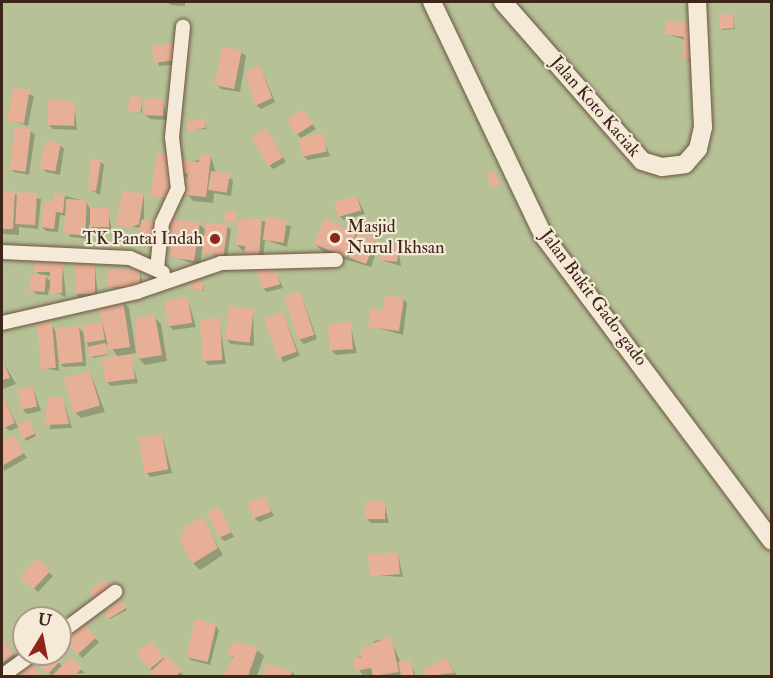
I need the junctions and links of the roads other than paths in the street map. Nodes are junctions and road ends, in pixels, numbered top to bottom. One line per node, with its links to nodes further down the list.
1 (432, 2): 10 (street, Jalan Bukit Gado-gado)
2 (503, 2): 3 (street, Jalan Koto Kaciak)
3 (697, 2)
4 (183, 27): 7 (street)
5 (2, 252): 7 (street)
6 (336, 260): 8 (street)
7 (157, 268): 8 (street)
8 (171, 279): 9 (street)
9 (2, 323)
10 (771, 541)
11 (115, 592): 12 (street)
12 (72, 624)
13 (16, 666): 14 (street)
14 (2, 676)

